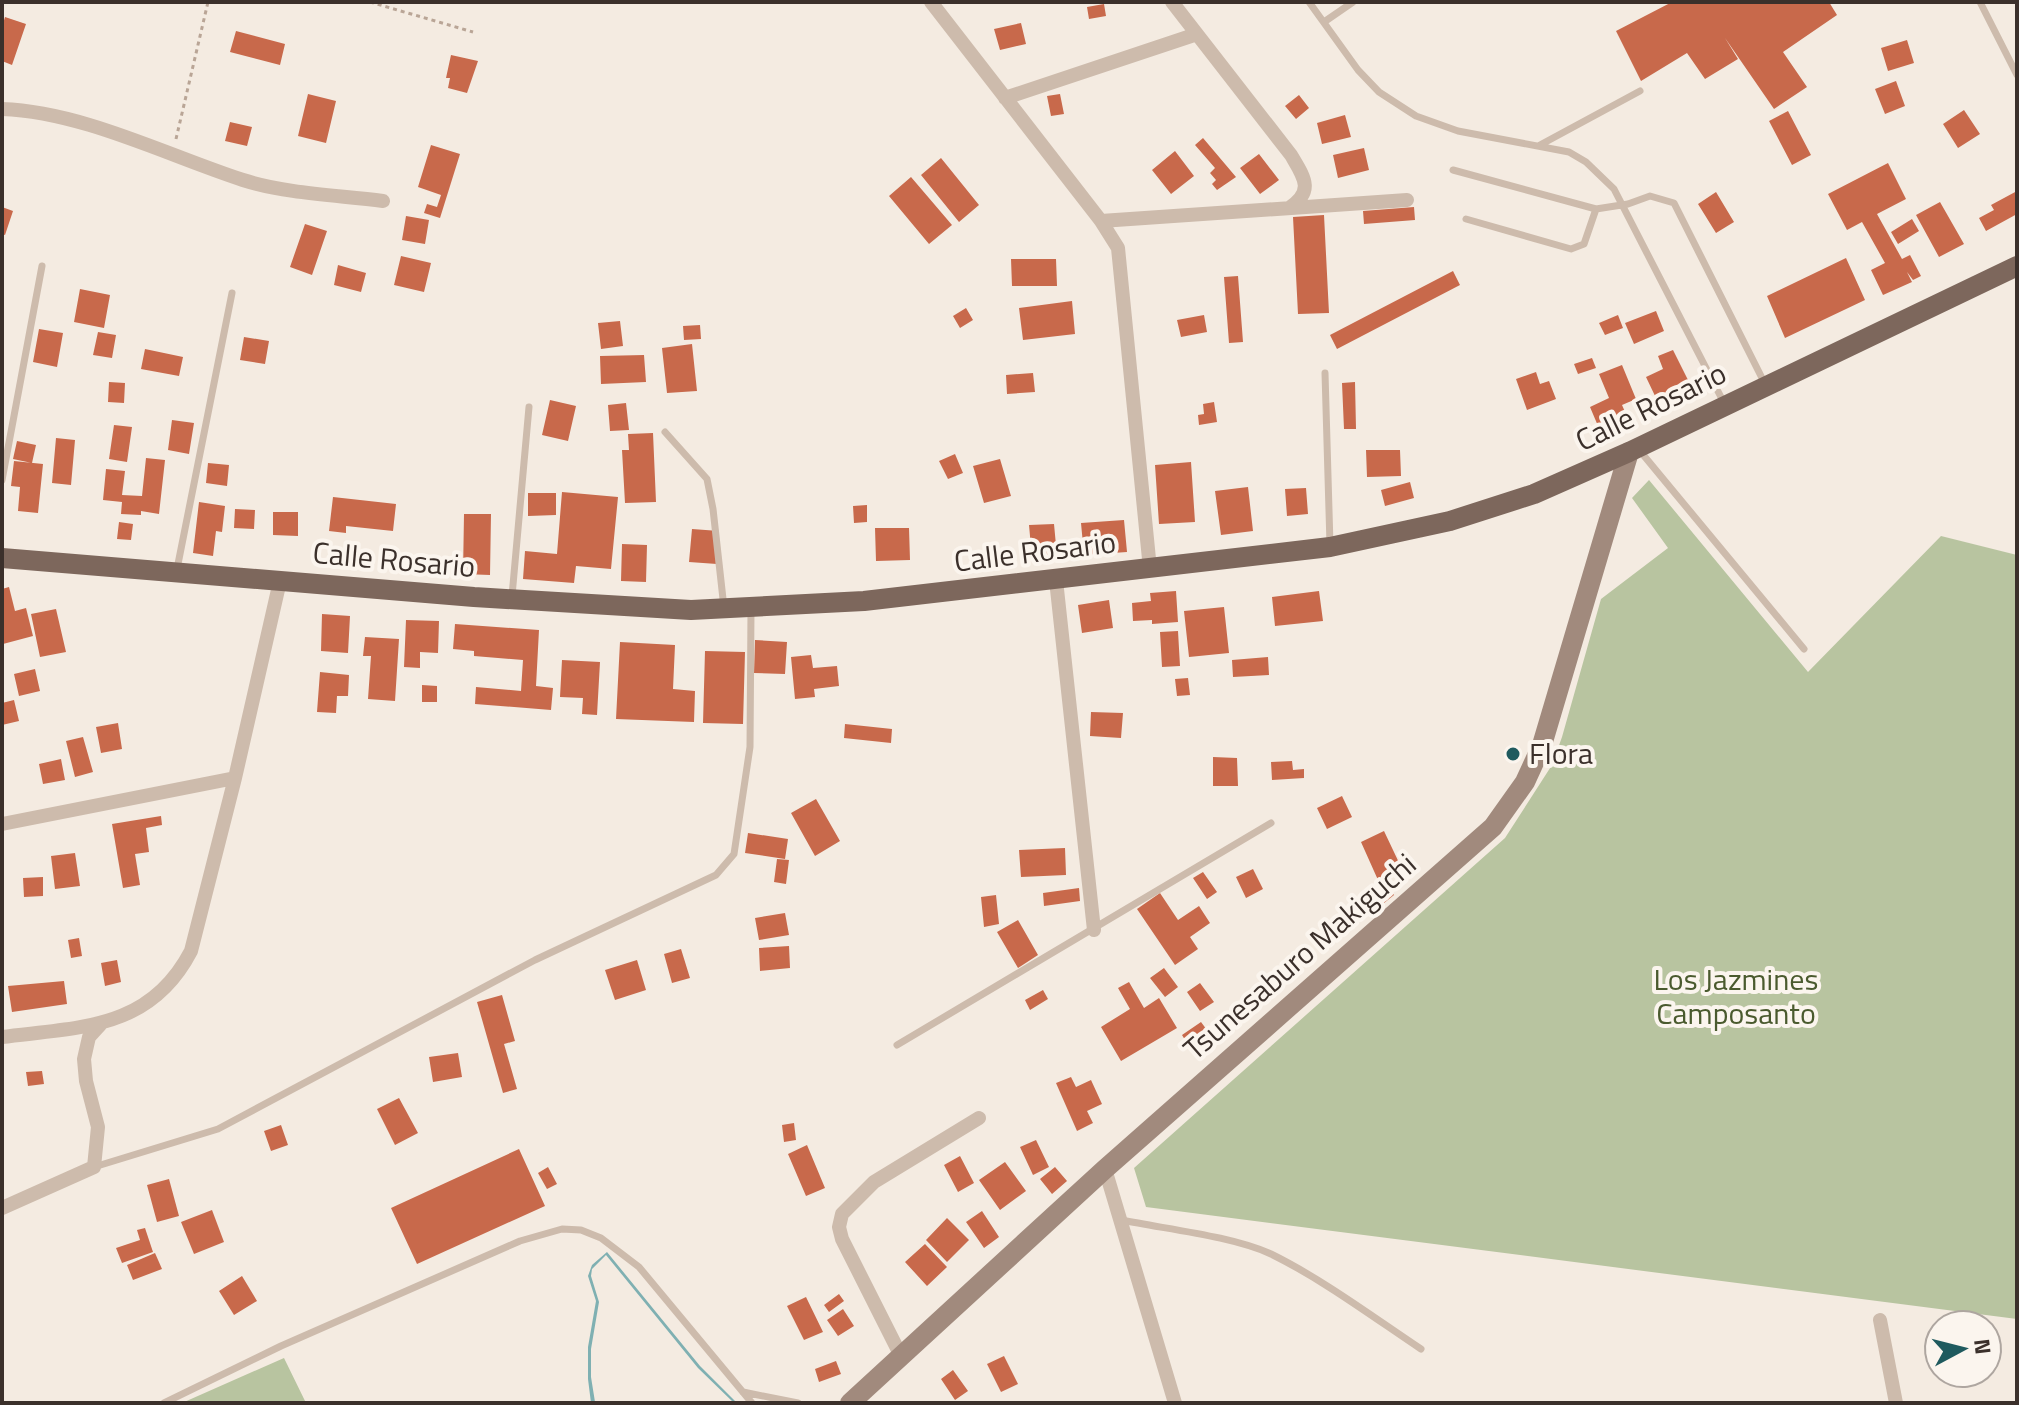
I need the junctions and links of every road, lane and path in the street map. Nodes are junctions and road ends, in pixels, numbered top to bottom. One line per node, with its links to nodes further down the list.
1 (208, 2): 16 (path)
2 (370, 2): 9 (path)
3 (931, 2): 13 (street)
4 (1172, 2): 10 (street)
5 (1309, 2): 8 (lane)
6 (1353, 2): 8 (lane)
7 (1980, 2): 11 (lane)
8 (1324, 22): 15 (lane)
9 (473, 32)
10 (1197, 34): 13 (street); 21 (street)
11 (2017, 75)
12 (1640, 91): 15 (lane)
13 (1005, 98): 24 (street)
14 (2, 109): 16 (street)
15 (1540, 145): 20 (lane)
16 (172, 155): 19 (street)
17 (1453, 170): 22 (lane)
18 (1407, 200): 21 (street)
19 (383, 201)
20 (1621, 205): 22 (lane); 29 (lane); 30 (lane)
21 (1288, 208): 24 (street)
22 (1596, 209): 23 (lane)
23 (1466, 219)
24 (1101, 221): 37 (street)
25 (42, 266): 34 (lane)
26 (2017, 266): 29 (main road, Calle Rosario)
27 (232, 293): 38 (lane)
28 (1325, 373): 35 (lane)
29 (1766, 386): 30 (main road, Calle Rosario)
30 (1725, 405): 33 (main road, Calle Rosario)
31 (529, 407): 41 (lane)
32 (665, 432): 43 (lane)
33 (1633, 450): 35 (main road, Calle Rosario); 44 (lane); 54 (street, Tsunesaburo Makiguchi)
34 (2, 480)
35 (1330, 547): 37 (main road, Calle Rosario)
36 (2, 558): 38 (main road, Calle Rosario)
37 (1150, 569): 39 (main road, Calle Rosario)
38 (177, 573): 40 (main road, Calle Rosario)
39 (1056, 580): 42 (main road, Calle Rosario); 48 (street)
40 (280, 581): 41 (main road, Calle Rosario); 45 (street)
41 (512, 600): 43 (main road, Calle Rosario)
42 (751, 608): 43 (main road, Calle Rosario); 53 (lane)
43 (725, 609)
44 (1804, 649)
45 (235, 778): 47 (street); 49 (street)
46 (1271, 823): 48 (lane)
47 (2, 824)
48 (1094, 930): 51 (lane)
49 (100, 1025): 50 (street); 53 (street)
50 (2, 1037)
51 (897, 1045)
52 (979, 1118): 59 (street)
53 (94, 1167): 55 (street)
54 (1105, 1169): 56 (street); 59 (street, Tsunesaburo Makiguchi)
55 (2, 1208)
56 (1120, 1219): 58 (lane); 65 (street)
57 (1880, 1320): 66 (street)
58 (1421, 1349)
59 (901, 1356): 64 (street, Tsunesaburo Makiguchi)
60 (743, 1392): 61 (lane); 62 (lane); 63 (lane)
61 (164, 1403)
62 (752, 1403)
63 (798, 1403)
64 (850, 1403)
65 (1175, 1403)
66 (1896, 1403)

